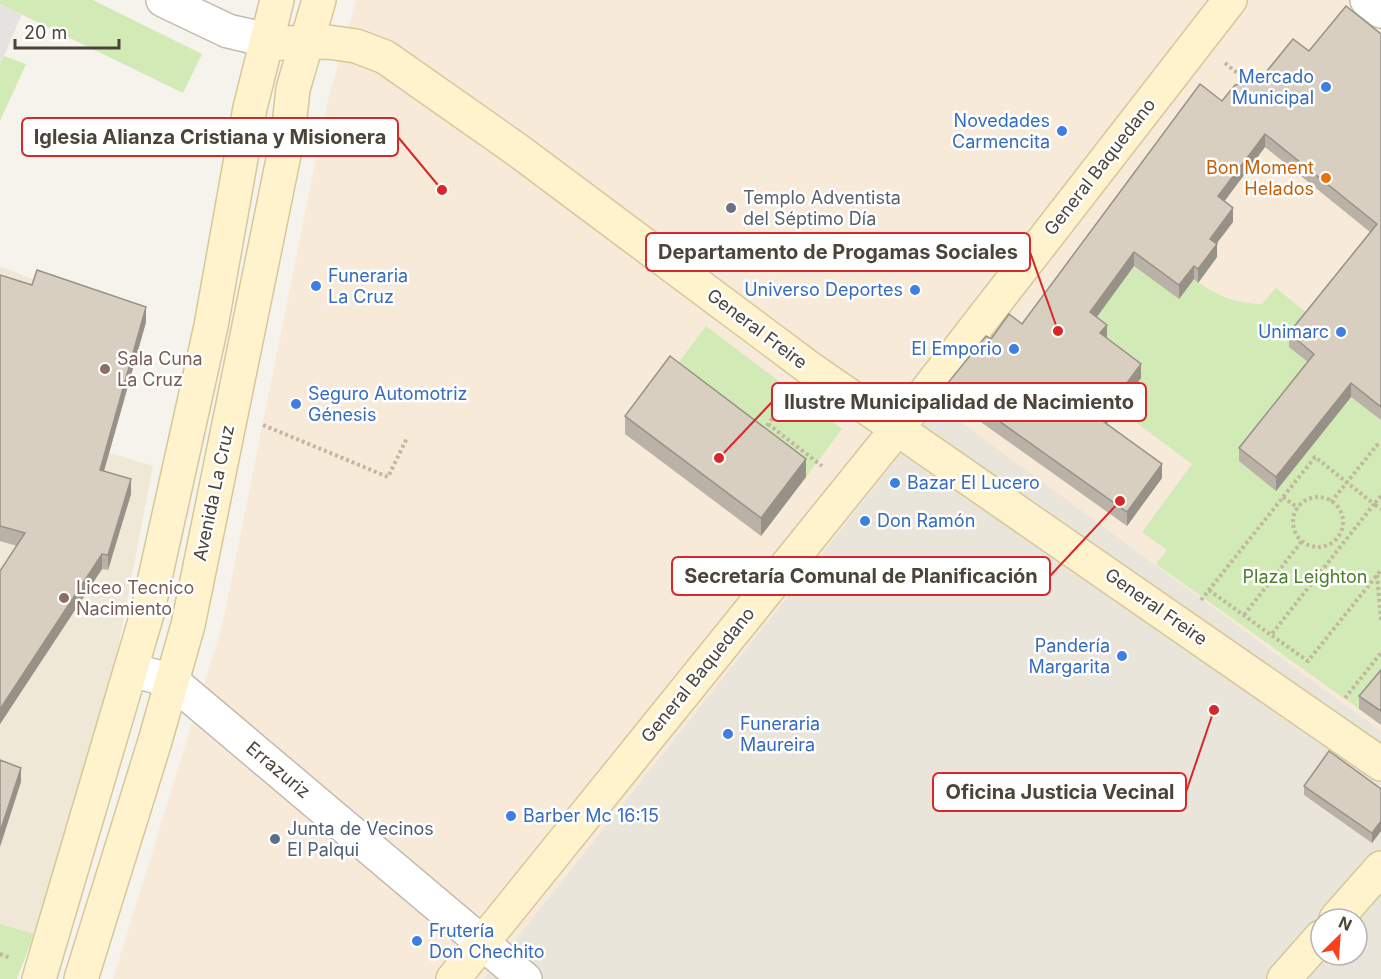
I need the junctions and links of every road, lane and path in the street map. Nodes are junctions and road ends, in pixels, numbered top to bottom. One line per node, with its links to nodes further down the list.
1 (163, 0): 8 (street)
2 (277, 0): 8 (main road, Avenida La Cruz)
3 (319, 0): 8 (main road, Avenida La Cruz)
4 (1230, 0): 7 (main road, General Baquedano)
5 (1367, 0): 6 (street)
6 (1381, 11)
7 (1197, 41): 9 (path); 13 (main road, General Baquedano)
8 (283, 43): 10 (main road, General Freire); 11 (main road, Avenida La Cruz); 36 (main road, Avenida La Cruz)
9 (1261, 93)
10 (808, 367): 12 (path); 13 (main road, General Freire)
11 (231, 412): 15 (path); 37 (main road, Avenida La Cruz)
12 (768, 424): 14 (path); 18 (path)
13 (897, 429): 18 (main road, General Baquedano); 33 (main road, General Freire)
14 (762, 432)
15 (407, 438)
16 (1381, 448): 17 (path)
17 (1347, 482): 20 (path); 21 (path); 22 (path)
18 (849, 487): 42 (main road, General Baquedano)
19 (1381, 496): 22 (path)
20 (1283, 497): 23 (path); 30 (path)
21 (1331, 502): 23 (path); 25 (path)
22 (1374, 504): 24 (path); 27 (path)
23 (1298, 508): 26 (path)
24 (1381, 509)
25 (1336, 539): 26 (path); 27 (path)
26 (1302, 541): 31 (path)
27 (1343, 544): 34 (path)
28 (1381, 570): 29 (path)
29 (1377, 575): 32 (path); 34 (path)
30 (1209, 590): 31 (path); 33 (path)
31 (1244, 615): 34 (path)
32 (1381, 620)
33 (1182, 624): 38 (main road, General Freire)
34 (1271, 634)
35 (1381, 653): 38 (path)
36 (132, 669): 37 (street, Errazuriz); 44 (main road, Avenida La Cruz)
37 (172, 681): 42 (street, Errazuriz); 45 (main road, Avenida La Cruz)
38 (1324, 724): 39 (main road, General Freire)
39 (1381, 764)
40 (1381, 868): 41 (main road)
41 (1347, 907)
42 (483, 942): 46 (main road, General Baquedano); 47 (street, Errazuriz)
43 (1309, 951): 48 (main road)
44 (39, 979)
45 (81, 979)
46 (453, 979)
47 (525, 979)
48 (1284, 979)

